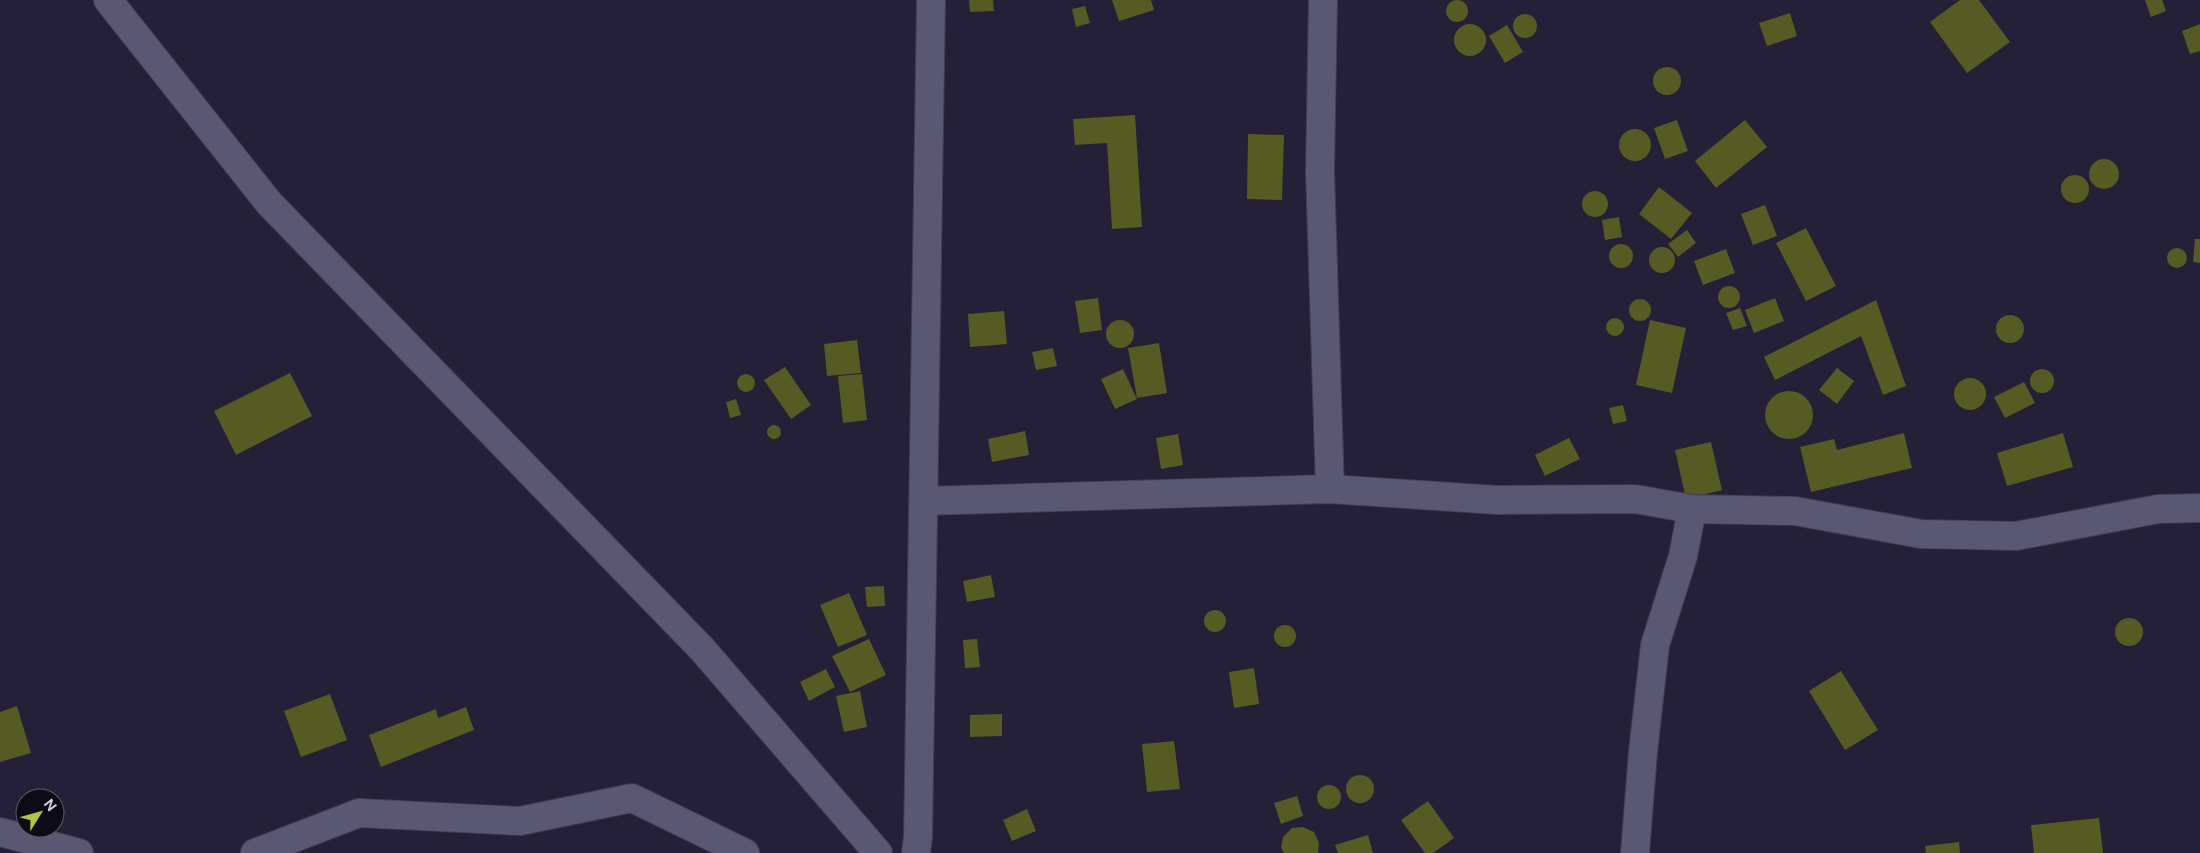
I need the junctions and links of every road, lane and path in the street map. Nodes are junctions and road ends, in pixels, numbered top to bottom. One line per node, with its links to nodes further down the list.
1 (108, 0): 12 (street)
2 (931, 0): 5 (street)
3 (1323, 0): 4 (street)
4 (1330, 489): 5 (street); 7 (street)
5 (924, 501): 13 (street)
6 (2200, 508): 7 (street)
7 (1692, 509): 14 (street)
8 (0, 832): 9 (street)
9 (79, 853)
10 (255, 853): 11 (street)
11 (745, 853)
12 (878, 853)
13 (916, 853)
14 (1635, 853)

